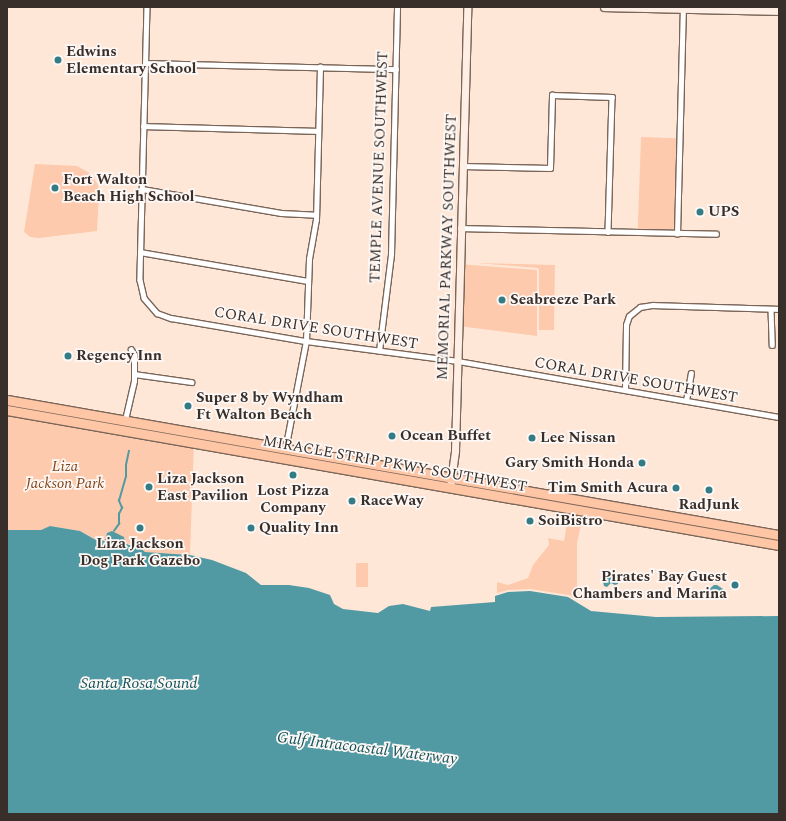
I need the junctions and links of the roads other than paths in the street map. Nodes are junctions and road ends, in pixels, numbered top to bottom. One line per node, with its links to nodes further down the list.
1 (146, 7): 7 (street, CORAL DRIVE SOUTHWEST)
2 (397, 7): 9 (street, TEMPLE AVENUE SOUTHWEST)
3 (467, 7): 12 (street, MEMORIAL PARKWAY SOUTHWEST)
4 (604, 7): 5 (street)
5 (683, 9): 6 (street); 17 (street)
6 (779, 11)
7 (145, 63): 8 (street); 10 (street, CORAL DRIVE SOUTHWEST)
8 (320, 67): 9 (street); 11 (street)
9 (396, 69): 26 (street, TEMPLE AVENUE SOUTHWEST)
10 (144, 126): 11 (street); 13 (street, CORAL DRIVE SOUTHWEST)
11 (318, 131): 14 (street)
12 (462, 166): 15 (street, MEMORIAL PARKWAY SOUTHWEST); 16 (street)
13 (142, 189): 14 (street); 19 (street, CORAL DRIVE SOUTHWEST)
14 (316, 216): 20 (street)
15 (460, 228): 16 (street); 27 (street, MEMORIAL PARKWAY SOUTHWEST)
16 (608, 232): 17 (street)
17 (677, 234): 18 (street)
18 (716, 234)
19 (140, 252): 20 (street); 23 (street, CORAL DRIVE SOUTHWEST)
20 (308, 281): 23 (street)
21 (771, 309): 22 (street); 24 (street); 31 (street)
22 (779, 309)
23 (306, 341): 26 (street, CORAL DRIVE SOUTHWEST); 37 (street)
24 (772, 345)
25 (131, 350): 29 (street)
26 (379, 351): 27 (street, CORAL DRIVE SOUTHWEST)
27 (457, 361): 31 (street, CORAL DRIVE SOUTHWEST); 39 (street, MEMORIAL PARKWAY SOUTHWEST)
28 (691, 373): 33 (street)
29 (134, 374): 30 (street); 36 (street)
30 (191, 382)
31 (625, 390): 33 (street, CORAL DRIVE SOUTHWEST)
32 (7, 400): 36 (highway, MIRACLE STRIP PKWY SOUTHWEST)
33 (686, 401): 35 (street, CORAL DRIVE SOUTHWEST)
34 (7, 410): 38 (highway, MIRACLE STRIP PKWY SOUTHWEST)
35 (779, 417)
36 (125, 420): 37 (highway, MIRACLE STRIP PKWY SOUTHWEST)
37 (286, 448): 38 (street); 39 (highway, MIRACLE STRIP PKWY SOUTHWEST)
38 (283, 459): 40 (highway, MIRACLE STRIP PKWY SOUTHWEST)
39 (452, 477): 40 (street, MEMORIAL PARKWAY SOUTHWEST); 41 (highway, MIRACLE STRIP PKWY SOUTHWEST)
40 (450, 487): 42 (highway, MIRACLE STRIP PKWY SOUTHWEST)
41 (779, 535)
42 (779, 545)

